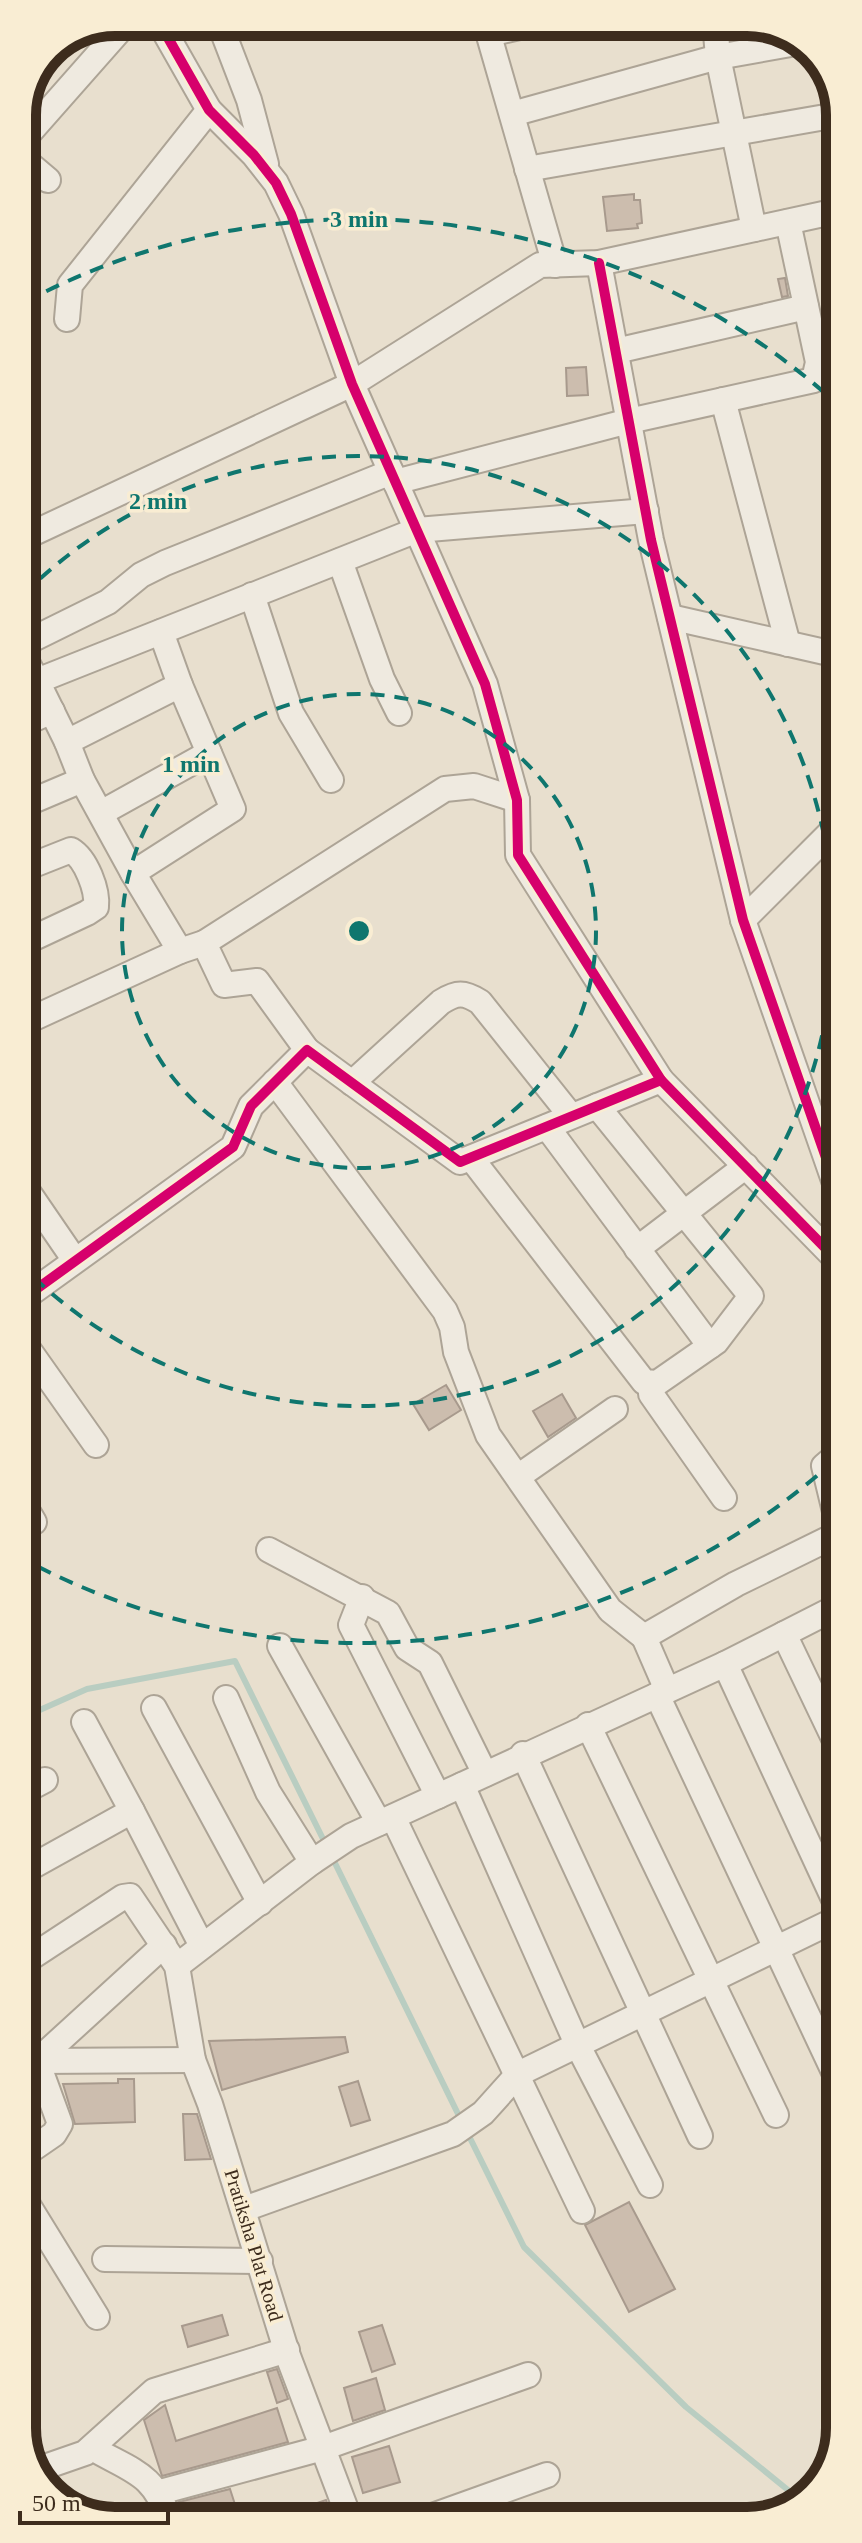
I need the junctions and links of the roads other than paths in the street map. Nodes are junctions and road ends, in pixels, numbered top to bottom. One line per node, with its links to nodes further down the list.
1 (115, 36): 11 (street)
2 (167, 36): 8 (street)
3 (224, 36): 15 (street)
4 (489, 36): 9 (street)
5 (716, 36): 7 (street)
6 (784, 45): 7 (street)
7 (718, 57): 9 (street); 12 (street)
8 (209, 110): 15 (street); 23 (street)
9 (512, 114): 13 (street)
10 (826, 117): 12 (street)
11 (36, 125)
12 (736, 133): 13 (street); 19 (street)
13 (527, 169): 21 (street)
14 (36, 170): 16 (street)
15 (269, 174): 25 (street)
16 (48, 180)
17 (826, 213): 18 (street)
18 (788, 222): 19 (street); 22 (street)
19 (754, 229): 20 (street)
20 (599, 263): 21 (street); 24 (street)
21 (555, 265): 25 (street)
22 (806, 307): 24 (street); 26 (street)
23 (67, 319)
24 (616, 351): 27 (street)
25 (352, 384): 28 (street); 31 (street)
26 (723, 400): 27 (street); 37 (street)
27 (629, 421): 28 (street); 29 (street)
28 (393, 477): 30 (street); 36 (street)
29 (646, 511): 30 (street); 34 (street)
30 (417, 530): 32 (street); 49 (street)
31 (36, 532)
32 (340, 561): 33 (street); 42 (street)
33 (252, 595): 35 (street); 47 (street)
34 (670, 617): 37 (street); 54 (street)
35 (161, 632): 39 (street); 40 (street)
36 (36, 638)
37 (788, 644): 38 (street)
38 (826, 652)
39 (37, 681): 41 (street)
40 (180, 685): 44 (street); 45 (street)
41 (52, 711): 43 (street); 44 (street)
42 (399, 713)
43 (36, 718)
44 (67, 742): 46 (street)
45 (209, 753): 50 (street); 53 (street)
46 (82, 780): 48 (street); 50 (street)
47 (331, 780)
48 (36, 799)
49 (517, 800): 56 (street); 60 (street)
50 (101, 813): 53 (street)
51 (826, 837): 54 (street)
52 (36, 864): 55 (street)
53 (133, 873): 57 (street)
54 (743, 920): 67 (street)
55 (36, 937)
56 (204, 943): 57 (street); 59 (street)
57 (180, 951): 58 (street)
58 (36, 1017)
59 (307, 1050): 61 (street); 62 (street)
60 (661, 1080): 63 (street); 68 (street)
61 (275, 1082): 73 (street); 80 (street)
62 (352, 1083): 64 (street); 66 (street)
63 (597, 1106): 64 (street); 70 (street)
64 (571, 1116): 65 (street)
65 (547, 1127): 66 (street); 71 (street)
66 (471, 1158): 77 (street)
67 (826, 1158)
68 (746, 1166): 70 (street); 72 (street)
69 (36, 1204): 73 (street)
70 (684, 1212): 71 (street); 75 (street)
71 (637, 1249): 75 (street)
72 (826, 1249)
73 (74, 1259): 74 (street)
74 (36, 1289)
75 (710, 1346): 77 (street)
76 (36, 1360): 79 (street)
77 (651, 1385): 81 (street)
78 (615, 1409): 80 (street)
79 (96, 1445)
80 (519, 1476): 87 (street)
81 (724, 1498)
82 (826, 1540): 87 (street)
83 (269, 1550): 84 (street)
84 (362, 1597): 97 (street); 99 (street)
85 (826, 1613): 86 (street)
86 (784, 1634): 89 (street); 94 (street)
87 (644, 1637): 90 (street)
88 (280, 1646): 101 (street)
89 (725, 1664): 90 (street); 104 (street)
90 (662, 1692): 95 (street); 108 (street)
91 (226, 1698): 102 (street)
92 (154, 1708): 105 (street)
93 (84, 1722): 100 (street)
94 (826, 1722)
95 (588, 1725): 96 (street); 111 (street)
96 (523, 1754): 97 (street); 112 (street)
97 (485, 1774): 98 (street)
98 (462, 1785): 99 (street); 113 (street)
99 (438, 1796): 101 (street)
100 (132, 1811): 103 (street); 107 (street)
101 (386, 1820): 102 (street); 118 (street)
102 (318, 1858): 105 (street)
103 (36, 1864)
104 (826, 1882)
105 (260, 1903): 107 (street)
106 (826, 1924): 108 (street)
107 (202, 1946): 110 (street)
108 (773, 1948): 111 (street); 115 (street)
109 (36, 1954): 110 (street)
110 (170, 1956): 114 (street); 116 (street, Pratiksha Plat Road)
111 (709, 1979): 112 (street); 120 (street)
112 (642, 2011): 113 (street); 121 (street)
113 (577, 2044): 118 (street); 123 (street)
114 (36, 2056)
115 (826, 2056)
116 (193, 2060): 117 (street); 124 (street, Pratiksha Plat Road)
117 (36, 2061)
118 (518, 2074): 124 (street); 125 (street)
119 (36, 2075): 122 (street)
120 (776, 2115)
121 (700, 2136)
122 (36, 2146)
123 (650, 2185)
124 (244, 2209): 128 (street, Pratiksha Plat Road)
125 (582, 2211)
126 (36, 2218): 129 (street)
127 (105, 2259): 128 (street)
128 (260, 2261): 130 (street, Pratiksha Plat Road)
129 (97, 2317)
130 (287, 2350): 132 (street); 133 (street, Pratiksha Plat Road)
131 (528, 2375): 133 (street)
132 (92, 2448): 134 (street); 136 (street)
133 (323, 2448): 136 (street); 138 (street, Pratiksha Plat Road)
134 (46, 2467)
135 (547, 2475): 139 (street)
136 (160, 2492): 137 (street)
137 (165, 2507)
138 (345, 2507)
139 (458, 2507)

